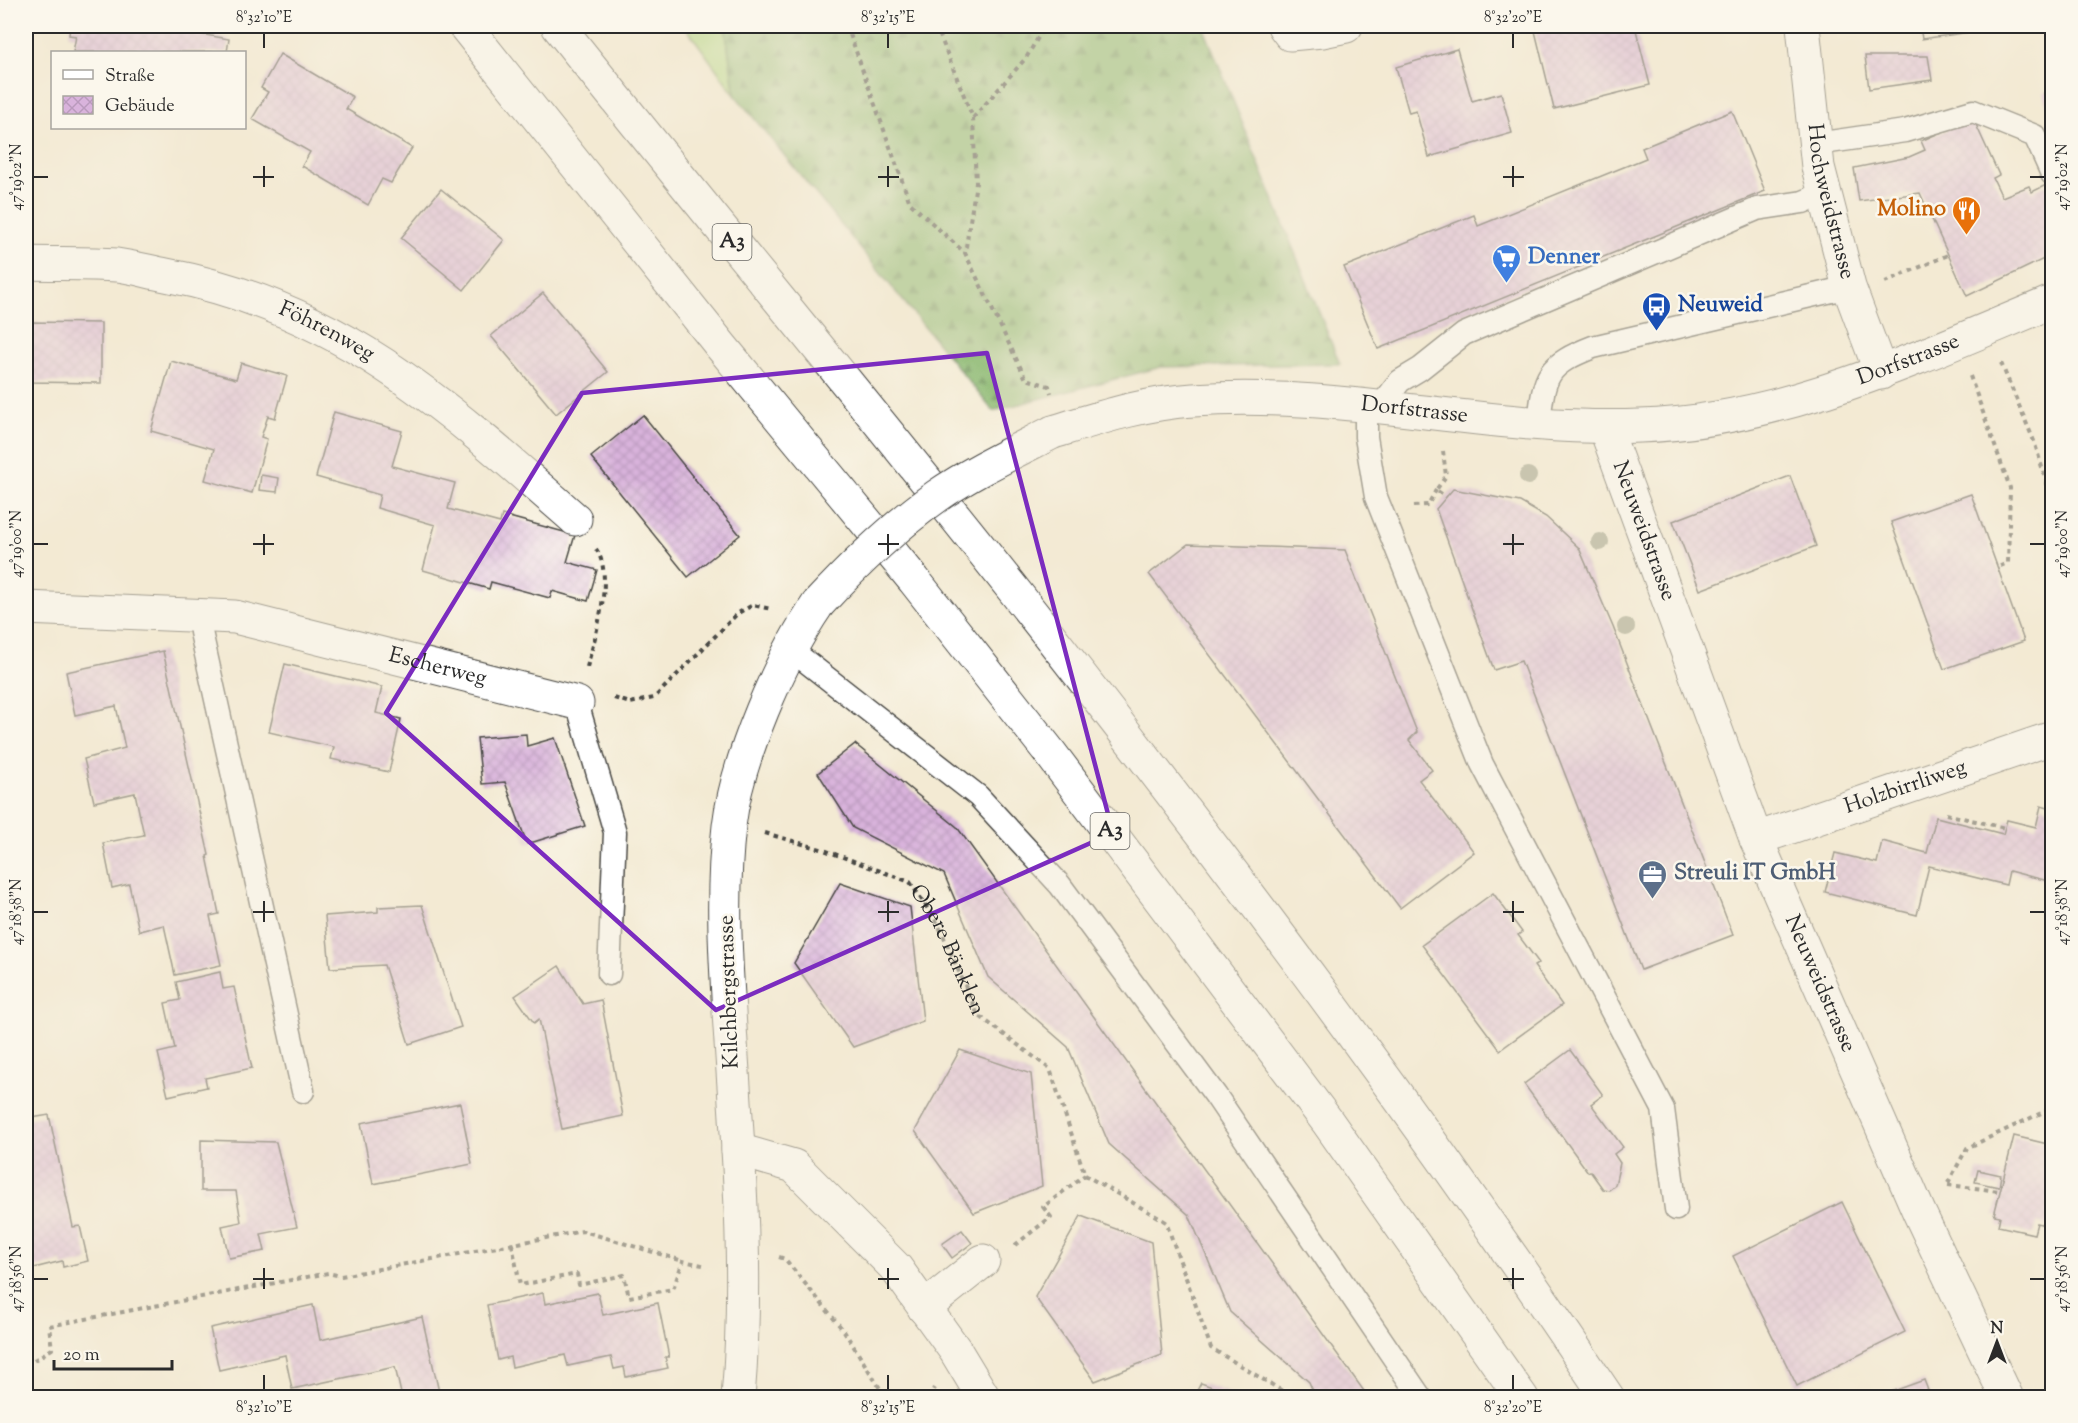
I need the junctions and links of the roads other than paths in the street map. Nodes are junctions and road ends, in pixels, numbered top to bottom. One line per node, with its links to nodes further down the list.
1 (465, 26): 33 (main road, A3)
2 (558, 26): 34 (main road, A3)
3 (1284, 26): 4 (main road)
4 (1346, 26)
5 (1803, 26): 6 (main road, Hochweidstrasse)
6 (1816, 144): 7 (lane); 8 (main road, Hochweidstrasse)
7 (2052, 174)
8 (1825, 193): 10 (main road, Hochweidstrasse); 13 (lane)
9 (26, 263): 16 (main road, Föhrenweg)
10 (1862, 287): 12 (main road, Hochweidstrasse); 14 (lane)
11 (2052, 302): 12 (main road, Dorfstrasse)
12 (1881, 373): 15 (main road, Dorfstrasse)
13 (1373, 406): 14 (main road, Dorfstrasse); 17 (main road, Dorfstrasse, bridge); 27 (lane)
14 (1539, 423): 15 (main road, Dorfstrasse)
15 (1605, 427): 23 (main road, Neuweidstrasse)
16 (575, 519)
17 (818, 604): 20 (main road, Kilchbergstrasse)
18 (26, 608): 19 (main road, Escherweg)
19 (202, 615): 21 (main road, Escherweg); 25 (lane)
20 (790, 649): 26 (main road, Kilchbergstrasse); 32 (lane)
21 (579, 696): 24 (lane)
22 (2052, 738): 23 (main road, Holzbirrliweg)
23 (1756, 839): 35 (main road, Neuweidstrasse)
24 (609, 974)
25 (303, 1092)
26 (738, 1150): 29 (main road); 30 (main road, Kilchbergstrasse)
27 (1676, 1209)
28 (983, 1261): 29 (main road)
29 (924, 1308): 31 (main road)
30 (738, 1398)
31 (984, 1398)
32 (1421, 1398)
33 (1522, 1398)
34 (1608, 1398)
35 (2007, 1398)

